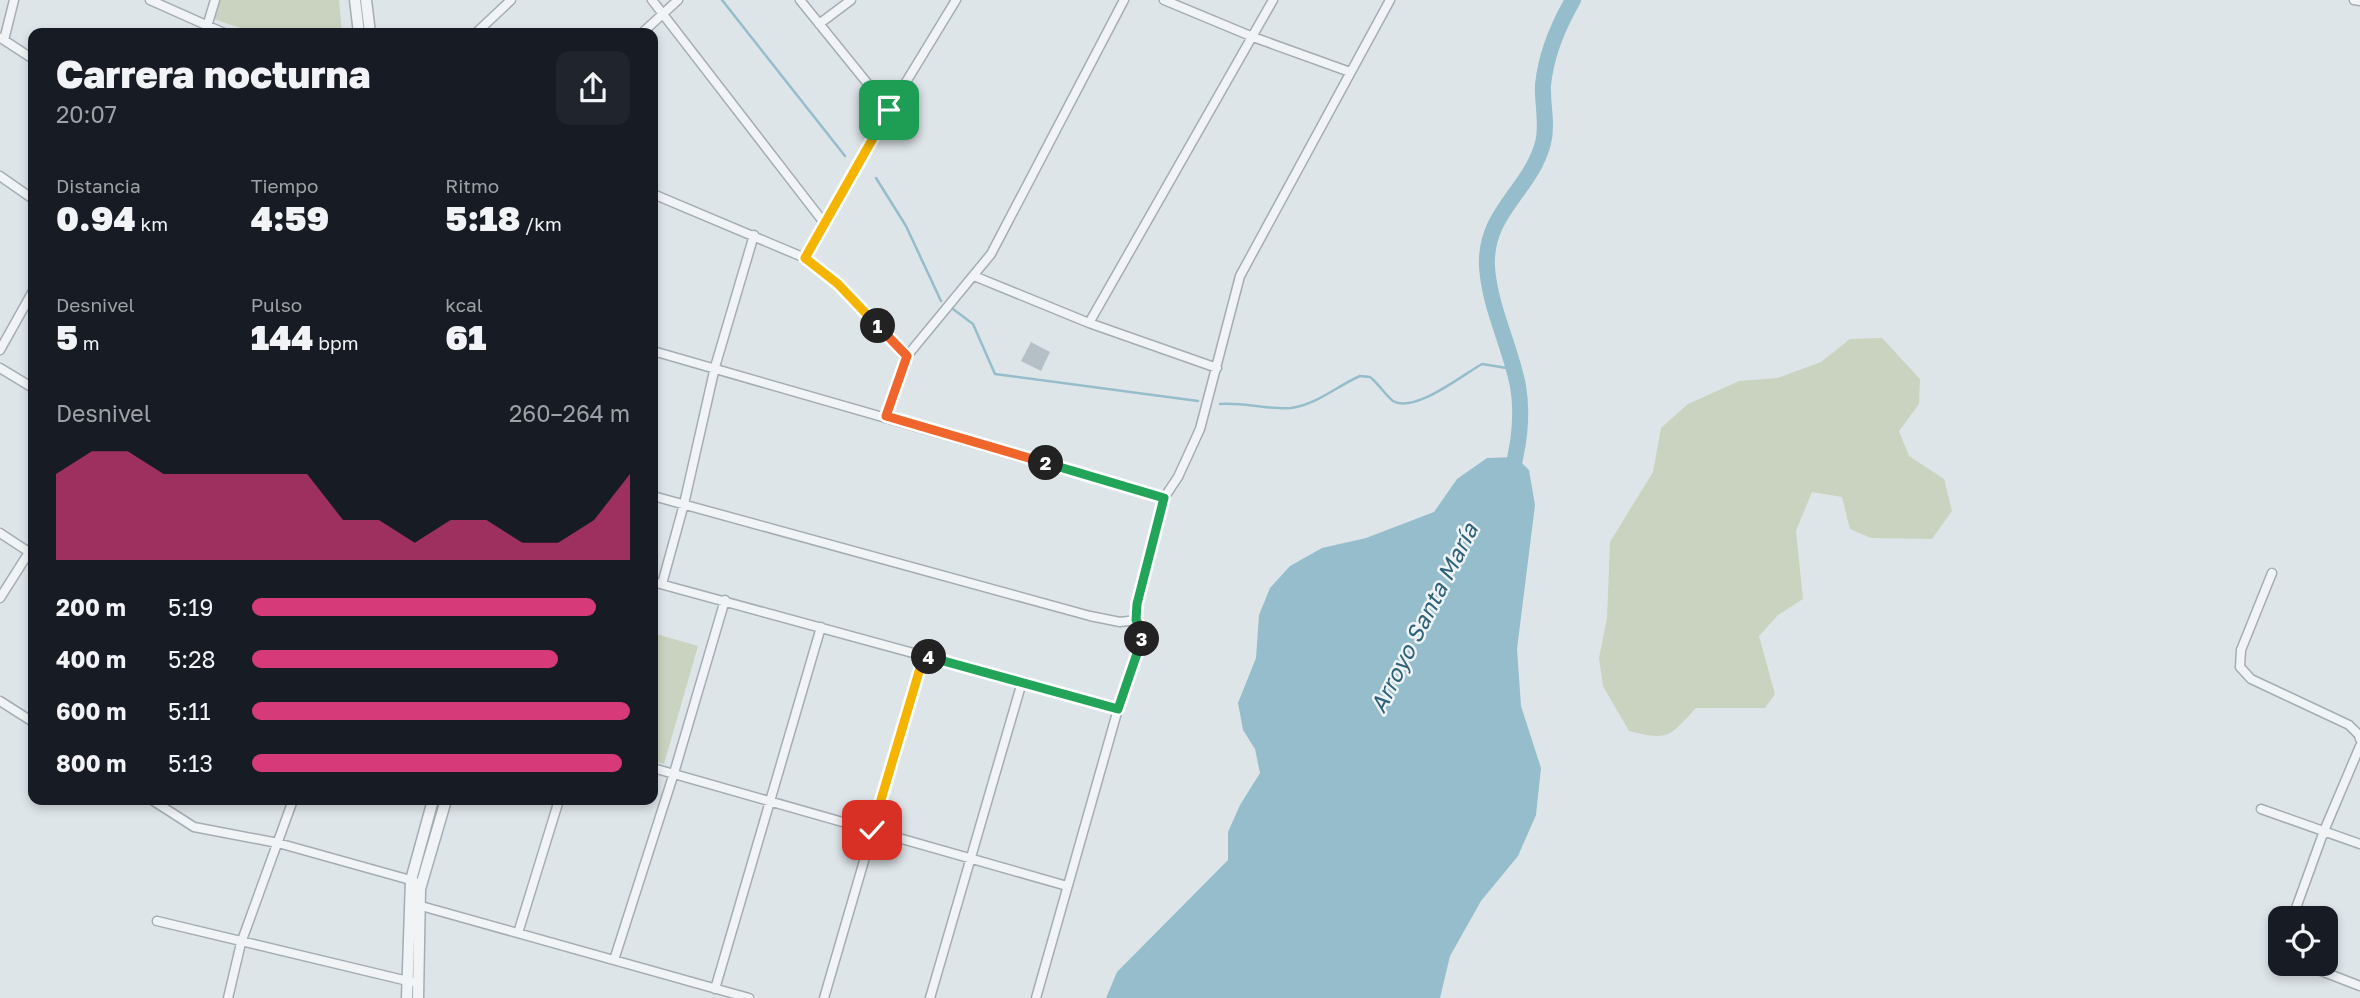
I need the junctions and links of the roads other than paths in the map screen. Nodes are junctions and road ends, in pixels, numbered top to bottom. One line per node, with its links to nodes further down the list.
1 (14, 0): 27 (street)
2 (150, 0): 20 (street)
3 (215, 0): 21 (street)
4 (355, 0): 22 (street)
5 (366, 0): 23 (street)
6 (511, 0): 24 (street)
7 (652, 0): 18 (street)
8 (678, 0): 18 (street)
9 (800, 0): 19 (street)
10 (851, 0): 19 (street)
11 (956, 0): 30 (street)
12 (1124, 0): 37 (street)
13 (1164, 0): 26 (street)
14 (1273, 0): 26 (street)
15 (1390, 0): 29 (street)
16 (2354, 0): 17 (street)
17 (2360, 1)
18 (663, 14): 25 (street); 34 (street)
19 (819, 24): 30 (street)
20 (203, 28)
21 (208, 28)
22 (358, 28)
23 (369, 28)
24 (481, 28)
25 (648, 28)
26 (1253, 37): 29 (street); 39 (street)
27 (2, 38): 28 (street)
28 (28, 56)
29 (1350, 72): 45 (street)
30 (889, 110): 34 (street)
31 (0, 176): 32 (street)
32 (28, 196)
33 (658, 196): 35 (street)
34 (825, 224): 36 (street)
35 (754, 235): 36 (street); 44 (street)
36 (805, 258): 42 (street)
37 (974, 276): 39 (street); 42 (street)
38 (28, 300): 40 (street)
39 (1089, 323): 45 (street)
40 (0, 350)
41 (658, 352): 44 (street)
42 (907, 356): 47 (street)
43 (0, 368): 46 (street)
44 (715, 368): 47 (street); 50 (street)
45 (1216, 368): 49 (street)
46 (28, 385)
47 (886, 416): 49 (street)
48 (658, 497): 50 (street)
49 (1164, 498): 59 (street)
50 (684, 504): 55 (street); 59 (street)
51 (0, 533): 52 (street)
52 (28, 549)
53 (28, 557): 57 (street)
54 (2272, 573): 66 (street)
55 (658, 580)
56 (658, 583): 58 (street)
57 (0, 598)
58 (724, 600): 60 (street); 69 (street)
59 (1136, 620): 64 (street)
60 (821, 627): 61 (street); 70 (street)
61 (924, 655): 62 (street); 77 (street)
62 (1022, 682): 64 (street); 81 (street)
63 (0, 701): 65 (street)
64 (1118, 709): 84 (street)
65 (28, 719)
66 (2360, 736)
67 (2360, 746): 78 (street)
68 (658, 769): 69 (street)
69 (674, 773): 70 (street); 90 (street)
70 (772, 802): 77 (street); 94 (street)
71 (160, 805): 79 (street)
72 (291, 805): 79 (street)
73 (432, 805): 82 (street)
74 (445, 805): 83 (street)
75 (557, 805): 88 (street)
76 (2261, 809): 78 (street)
77 (872, 830): 81 (street); 99 (street)
78 (2324, 831): 80 (street); 86 (street)
79 (278, 843): 82 (street); 89 (street)
80 (2360, 844)
81 (970, 858): 84 (street); 100 (street)
82 (411, 880): 83 (street); 85 (street)
83 (422, 883): 85 (street)
84 (1067, 886): 101 (street)
85 (413, 903): 88 (street); 92 (street)
86 (2297, 906)
87 (157, 921): 89 (street)
88 (518, 933): 90 (street)
89 (242, 943): 92 (street); 95 (street)
90 (614, 960): 94 (street)
91 (2334, 976): 93 (street)
92 (413, 983): 96 (street); 97 (street)
93 (2360, 986)
94 (715, 989): 98 (street)
95 (228, 998)
96 (407, 998)
97 (418, 998)
98 (749, 998)
99 (824, 998)
100 (930, 998)
101 (1037, 998)

